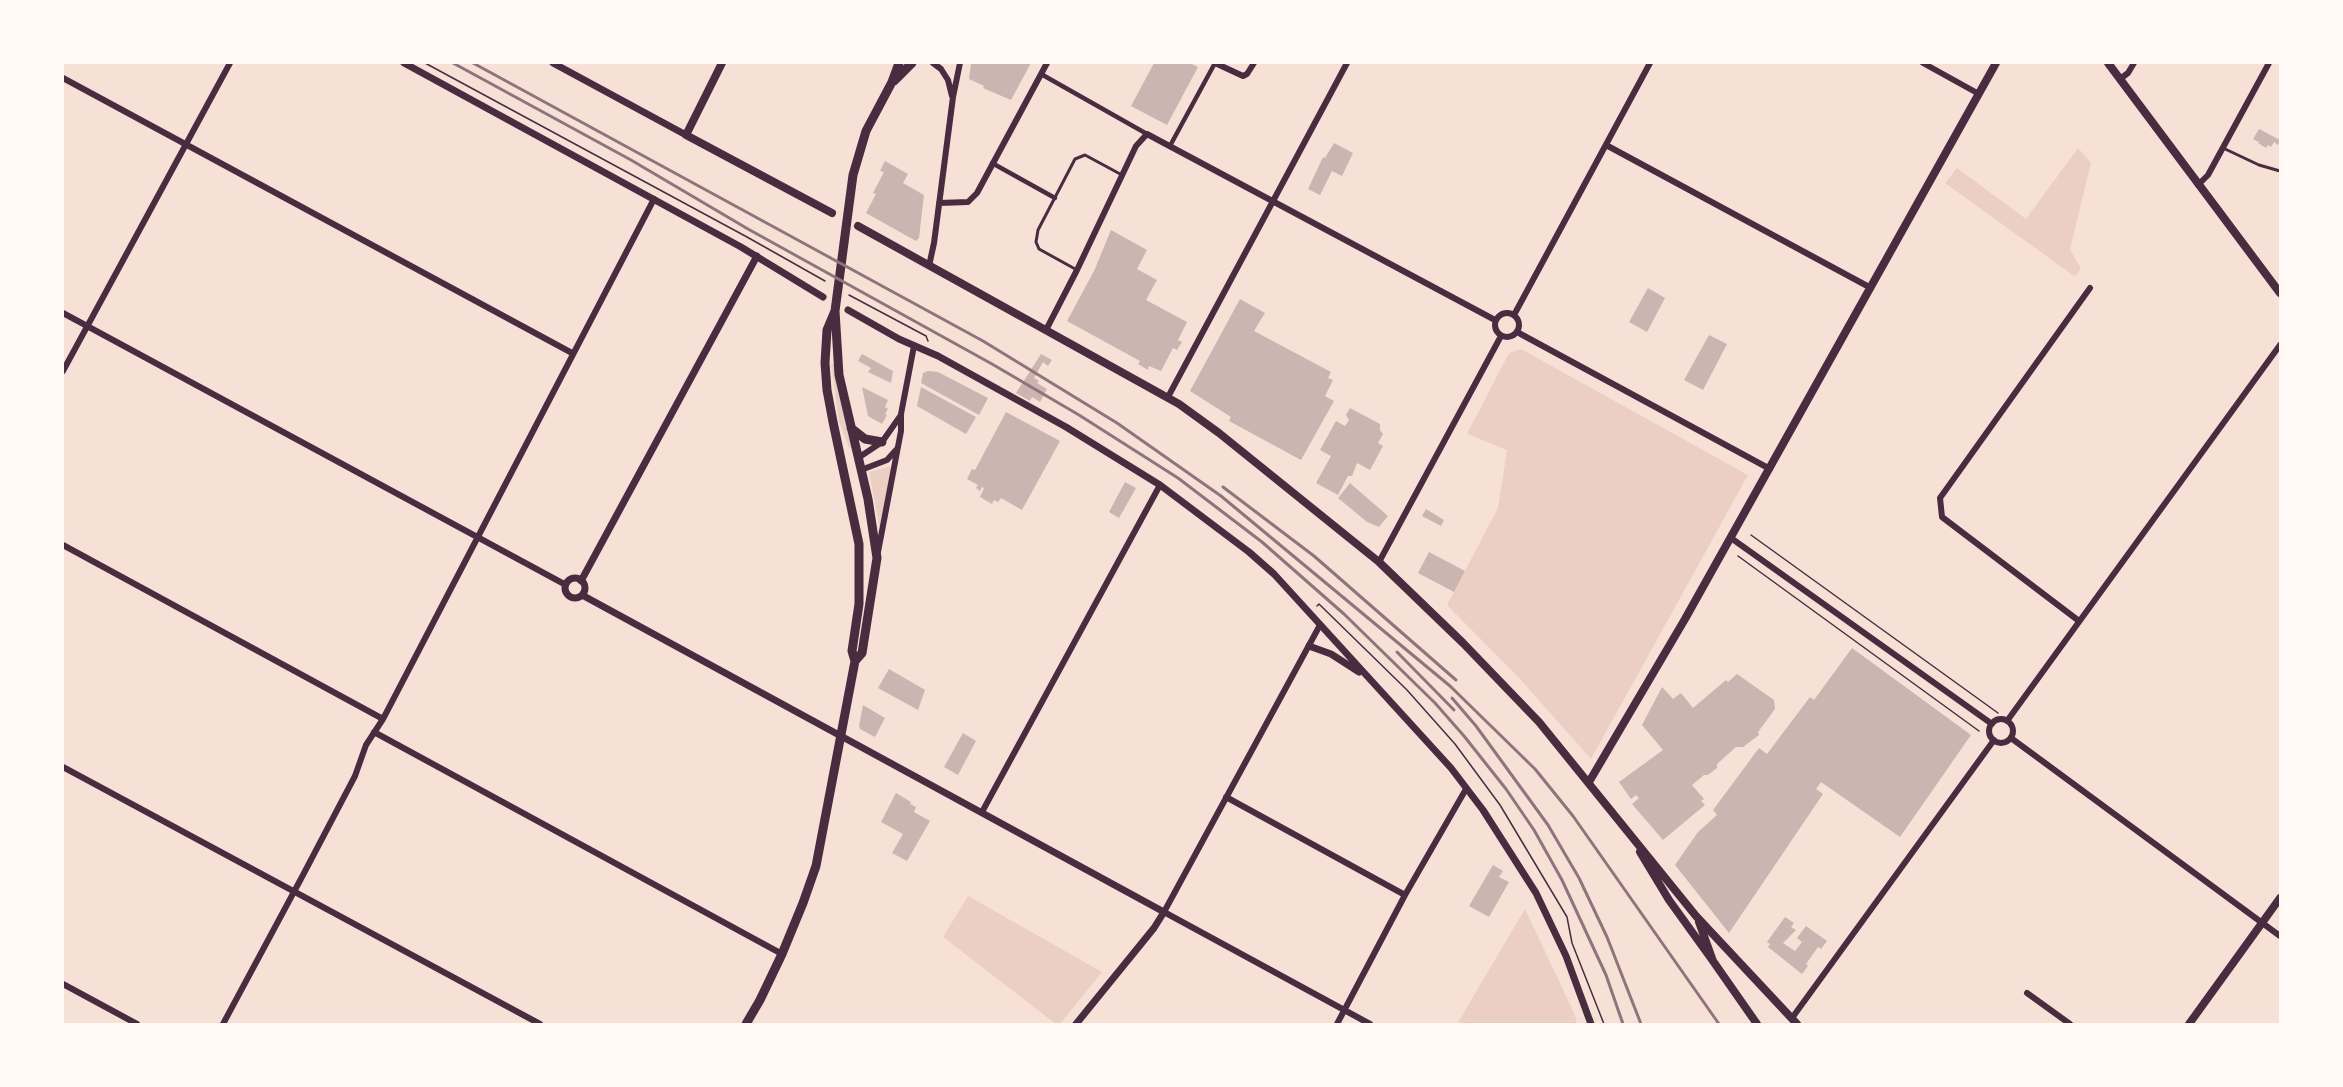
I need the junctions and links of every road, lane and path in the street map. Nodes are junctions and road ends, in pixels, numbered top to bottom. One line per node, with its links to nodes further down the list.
1 (230, 63): 29 (street)
2 (404, 63): 37 (street)
3 (425, 63): 45 (path)
4 (553, 63): 27 (street)
5 (722, 63): 27 (main road)
6 (899, 63): 23 (main road)
7 (912, 63): 23 (main road)
8 (933, 63): 25 (street)
9 (960, 63): 25 (street)
10 (1047, 63): 20 (street)
11 (1215, 63): 12 (street); 28 (street)
12 (1254, 63)
13 (1347, 63): 38 (street)
14 (1650, 63): 30 (street)
15 (1923, 63): 24 (street)
16 (1996, 63): 24 (main road)
17 (2108, 63): 22 (main road)
18 (2133, 63): 22 (street)
19 (2269, 63): 31 (street)
20 (1041, 74): 26 (street); 32 (street)
21 (63, 78): 29 (street)
22 (2120, 79): 35 (main road)
23 (892, 82): 57 (main road)
24 (1979, 94): 46 (main road)
25 (952, 97): 39 (street)
26 (1147, 134): 28 (street); 34 (street)
27 (686, 135): 40 (main road)
28 (1171, 144): 38 (street)
29 (186, 145): 55 (street); 63 (street)
30 (1606, 145): 46 (street); 53 (street)
31 (2222, 148): 33 (lane); 35 (street)
32 (992, 163): 36 (street); 39 (street)
33 (2280, 171)
34 (1122, 175): 36 (lane); 44 (street)
35 (2198, 185): 48 (main road)
36 (1055, 198): 44 (lane)
37 (654, 199): 42 (street); 63 (street)
38 (1275, 201): 54 (street); 65 (street)
39 (939, 204): 43 (street)
40 (832, 213)
41 (858, 226): 43 (main road)
42 (757, 256): 50 (street); 83 (street)
43 (929, 266): 56 (main road)
44 (1077, 270): 56 (street)
45 (825, 281)
46 (1871, 288): 72 (main road)
47 (2090, 288): 86 (street)
48 (2280, 291)
49 (849, 295): 59 (path)
50 (823, 297)
51 (848, 310): 62 (street)
52 (63, 313): 55 (street)
53 (1514, 315): 54 (street); 58 (street)
54 (1495, 320): 60 (street)
55 (87, 326): 64 (street); 77 (street)
56 (1046, 330): 65 (main road)
57 (832, 331): 67 (main road); 71 (main road)
58 (1517, 332): 60 (street); 72 (street)
59 (926, 336)
60 (1501, 336): 82 (street)
61 (2280, 345): 86 (street)
62 (914, 346): 66 (street); 75 (street)
63 (572, 353): 77 (street)
64 (63, 371)
65 (1168, 397): 82 (main road)
66 (901, 414): 68 (street); 69 (street)
67 (851, 428): 68 (main road); 70 (main road)
68 (882, 442): 70 (street)
69 (898, 447): 73 (street); 81 (street)
70 (858, 458): 71 (main road); 73 (main road)
71 (842, 463): 74 (main road)
72 (1770, 468): 78 (main road)
73 (861, 470): 74 (main road); 81 (main road)
74 (845, 474): 89 (main road)
75 (1160, 485): 87 (street); 104 (street)
76 (1751, 535): 91 (path)
77 (477, 538): 84 (street); 92 (street)
78 (1731, 538): 94 (street); 101 (main road)
79 (63, 545): 92 (street)
80 (1738, 556): 95 (path)
81 (877, 558): 89 (main road)
82 (1379, 562): 101 (main road)
83 (581, 581): 84 (street); 85 (street)
84 (566, 585): 85 (street)
85 (582, 595): 97 (street)
86 (2079, 621): 93 (street)
87 (1320, 625): 88 (street); 90 (street)
88 (1309, 646): 90 (street); 103 (street)
89 (855, 661): 97 (main road)
90 (1367, 676): 102 (street)
91 (1998, 713)
92 (383, 719): 96 (street)
93 (2007, 721): 94 (street); 98 (street)
94 (1992, 724): 99 (street)
95 (1979, 731)
96 (374, 732): 106 (street); 113 (street)
97 (842, 735): 104 (street); 113 (main road)
98 (2011, 738): 99 (street); 111 (street)
99 (1994, 740): 119 (street)
100 (63, 766): 106 (street)
101 (1589, 782): 105 (main road)
102 (1466, 789): 107 (street); 127 (street)
103 (1226, 797): 107 (street); 109 (street)
104 (982, 812): 109 (street)
105 (1631, 835): 110 (main road); 114 (main road)
106 (294, 890): 121 (street); 122 (street)
107 (1405, 895): 117 (street)
108 (2280, 898): 111 (main road)
109 (1164, 912): 117 (street); 124 (street)
110 (1696, 916): 114 (main road); 119 (main road)
111 (2262, 922): 112 (street); 129 (main road)
112 (2280, 936)
113 (782, 954): 123 (main road)
114 (1713, 962): 118 (main road)
115 (63, 984): 120 (street)
116 (2027, 993): 128 (street)
117 (1344, 1010): 125 (street); 126 (street)
118 (1756, 1021)
119 (1795, 1021)
120 (137, 1024)
121 (223, 1024)
122 (540, 1024)
123 (746, 1024)
124 (1076, 1024)
125 (1337, 1024)
126 (1370, 1024)
127 (1591, 1024)
128 (2070, 1024)
129 (2189, 1024)

